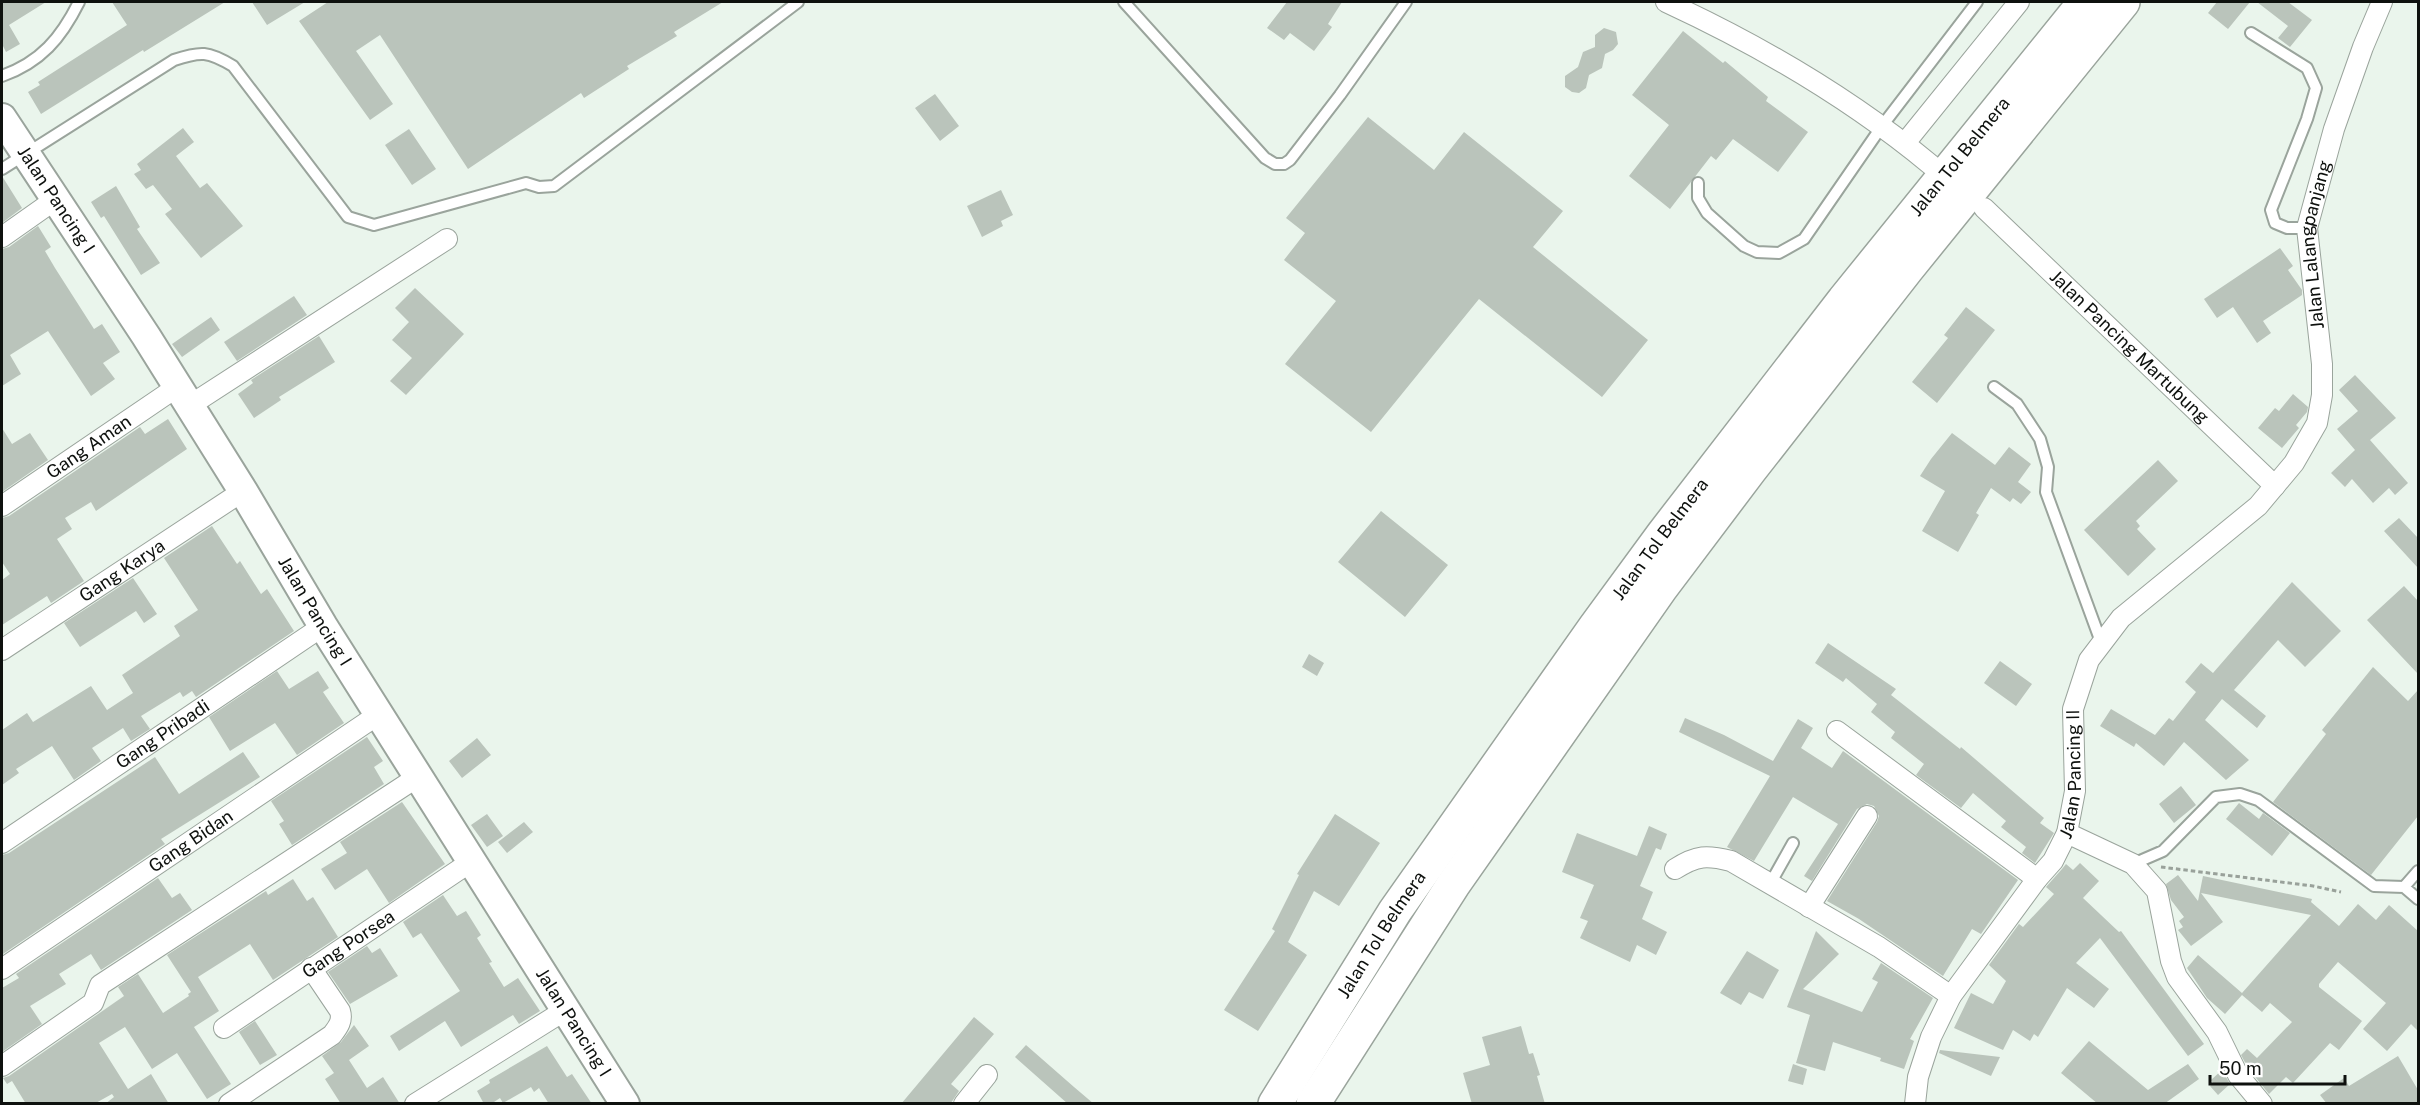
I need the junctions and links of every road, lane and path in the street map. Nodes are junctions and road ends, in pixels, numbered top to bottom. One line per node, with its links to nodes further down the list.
1 (79, 2): 12 (lane)
2 (798, 2): 16 (lane)
3 (1124, 2): 4 (lane)
4 (1406, 2)
5 (1666, 2): 14 (street)
6 (1977, 2): 14 (lane)
7 (2019, 2): 15 (street)
8 (2085, 2): 61 (highway, Jalan Tol Belmera)
9 (2123, 2): 62 (highway, Jalan Tol Belmera)
10 (2382, 2): 22 (street, Jalan Lalangpanjang)
11 (2251, 33): 22 (lane)
12 (2, 76)
13 (2, 118): 16 (main road, Jalan Pancing I)
14 (1882, 126): 15 (street); 19 (lane)
15 (1905, 143): 17 (street)
16 (26, 154): 18 (lane); 20 (main road, Jalan Pancing I)
17 (1932, 165)
18 (2, 169)
19 (1698, 183)
20 (56, 199): 23 (street); 26 (main road, Jalan Pancing I)
21 (1984, 208): 27 (street, Jalan Pancing Martubung)
22 (2307, 228): 27 (street, Jalan Lalangpanjang)
23 (2, 237)
24 (447, 239): 26 (street, Gang Aman)
25 (1994, 387): 31 (lane)
26 (183, 397): 28 (main road, Jalan Pancing I); 29 (street, Gang Aman)
27 (2275, 486): 31 (street, Jalan Pancing II)
28 (243, 491): 30 (main road, Jalan Pancing I); 32 (street, Gang Karya)
29 (2, 506)
30 (323, 626): 33 (main road, Jalan Pancing I); 38 (street, Gang Pribadi)
31 (2101, 642): 37 (street, Jalan Pancing II)
32 (2, 650)
33 (379, 714): 35 (main road, Jalan Pancing I); 51 (street, Gang Bidan)
34 (1837, 730): 44 (street)
35 (419, 776): 40 (main road, Jalan Pancing I); 55 (street)
36 (1867, 816): 49 (street)
37 (2067, 833): 41 (street); 44 (street, Jalan Pancing II)
38 (2, 843)
39 (1793, 843): 45 (lane)
40 (472, 861): 50 (street, Gang Porsea); 53 (main road, Jalan Pancing I)
41 (2133, 864): 46 (lane); 47 (path); 64 (street)
42 (1675, 869): 45 (street)
43 (2418, 871): 46 (lane)
44 (2037, 879): 52 (street, Jalan Pancing II)
45 (1770, 884): 49 (street)
46 (2404, 887): 48 (lane)
47 (2341, 892)
48 (2418, 898)
49 (1809, 907): 52 (street)
50 (311, 968): 54 (street, Gang Porsea); 57 (street)
51 (2, 969)
52 (1951, 996): 63 (street, Jalan Pancing II)
53 (567, 1009): 58 (street); 59 (main road, Jalan Pancing I)
54 (224, 1028)
55 (2, 1066)
56 (987, 1075): 60 (street)
57 (229, 1104)
58 (415, 1104)
59 (626, 1104)
60 (964, 1104)
61 (1275, 1104)
62 (1313, 1104)
63 (1914, 1104)
64 (2262, 1104)

